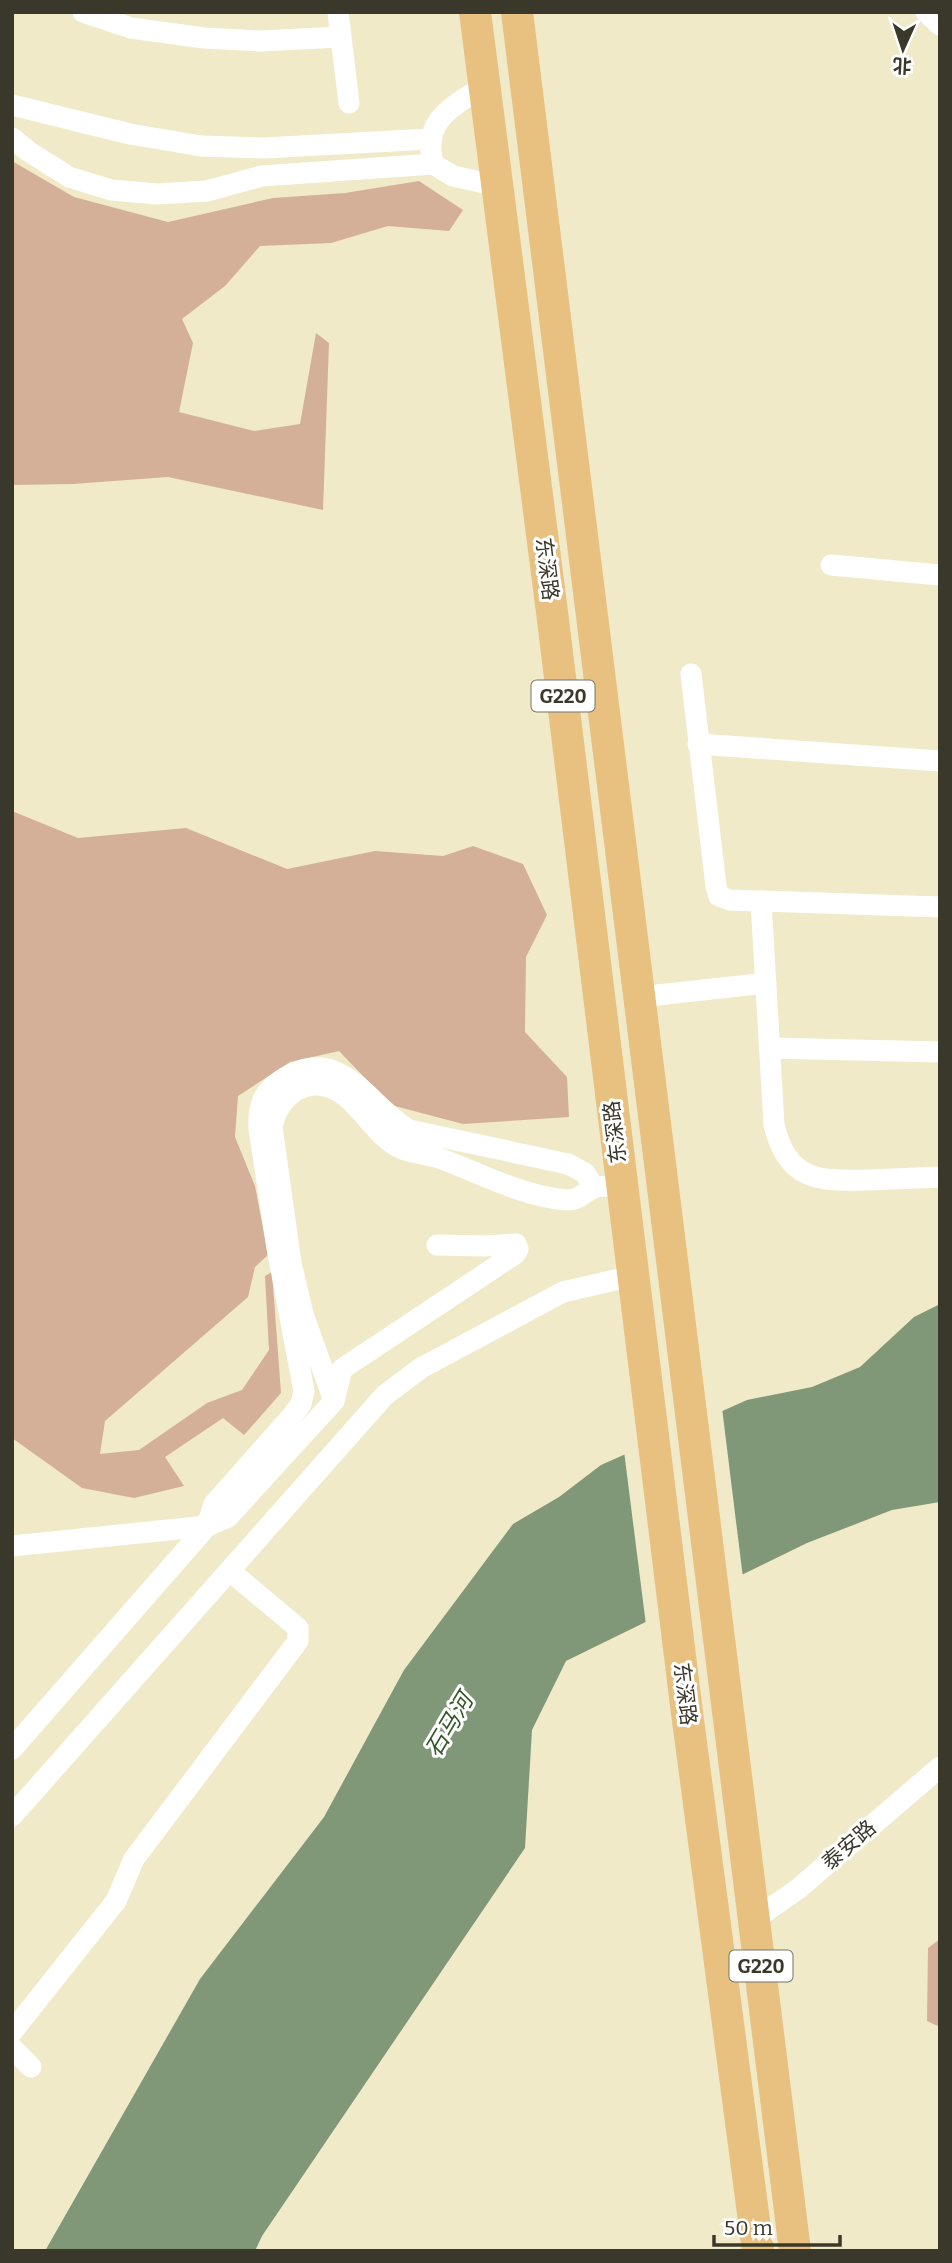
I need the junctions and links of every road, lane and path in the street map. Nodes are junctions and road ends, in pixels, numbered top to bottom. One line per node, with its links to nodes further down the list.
1 (83, 12): 7 (street)
2 (338, 12): 7 (street)
3 (475, 12): 8 (highway, 东深路 / G220)
4 (517, 12): 25 (highway, 东深路 / G220)
5 (926, 12): 6 (street)
6 (940, 25)
7 (341, 37): 9 (street)
8 (484, 86): 12 (street); 16 (highway, 东深路 / G220)
9 (349, 103)
10 (12, 105): 13 (street)
11 (12, 138): 15 (street)
12 (430, 139): 13 (street); 14 (street)
13 (264, 148): 15 (street)
14 (433, 164): 15 (street); 16 (street)
15 (262, 176)
16 (498, 186): 29 (highway, 东深路 / G220)
17 (831, 565): 18 (street)
18 (940, 575)
19 (691, 674): 20 (street)
20 (698, 744): 21 (street); 22 (street)
21 (940, 761)
22 (761, 901): 23 (street); 24 (street)
23 (940, 907)
24 (766, 983): 25 (street); 26 (street)
25 (639, 997): 39 (highway, 东深路 / G220)
26 (770, 1048): 27 (street); 28 (street)
27 (940, 1052)
28 (940, 1177)
29 (608, 1187): 31 (highway, 东深路 / G220); 32 (street); 33 (street)
30 (437, 1245): 32 (street)
31 (632, 1276): 35 (street); 43 (highway, 东深路 / G220)
32 (334, 1401): 33 (street)
33 (207, 1526): 34 (street); 36 (street)
34 (12, 1546)
35 (230, 1571): 38 (street); 40 (street)
36 (12, 1749)
37 (940, 1767): 39 (street, 泰安路)
38 (12, 1816)
39 (755, 1919): 44 (highway, 东深路 / G220)
40 (12, 2032)
41 (12, 2048): 42 (street)
42 (31, 2067)
43 (758, 2251)
44 (795, 2251)

